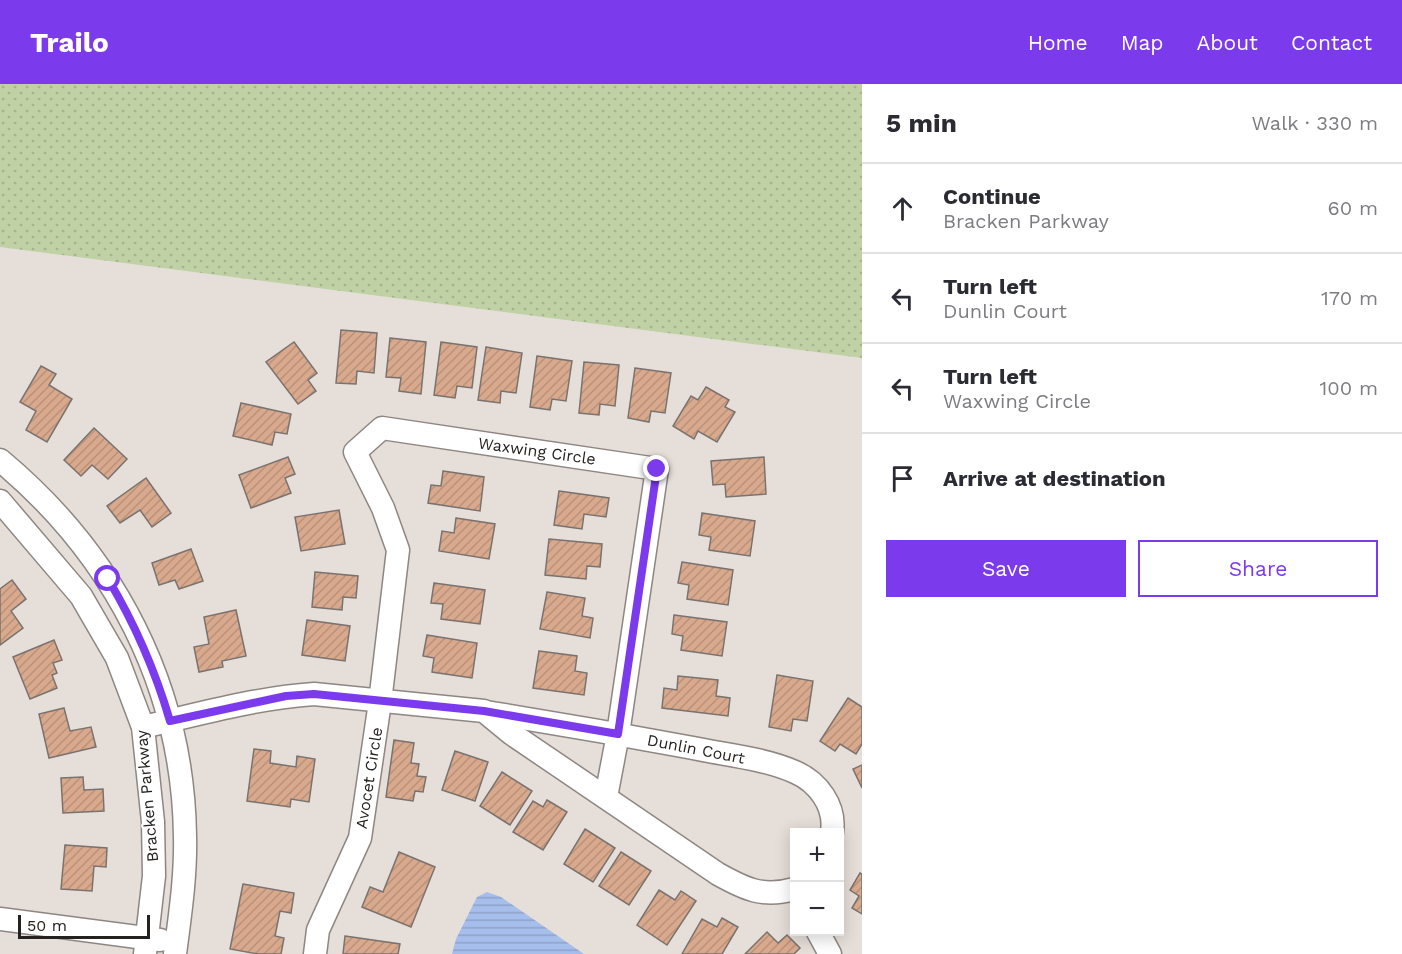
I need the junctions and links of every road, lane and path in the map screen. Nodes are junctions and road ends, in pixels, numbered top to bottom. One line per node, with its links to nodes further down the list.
1 (0, 460): 5 (street, Bracken Parkway)
2 (0, 501): 6 (street, Bracken Parkway)
3 (380, 702): 4 (street, Dunlin Court); 5 (street, Dunlin Court); 7 (street, Waxwing Circle); 15 (street, Avocet Circle)
4 (484, 711): 7 (street, Dunlin Court); 8 (street)
5 (170, 721): 6 (street, Dunlin Court); 14 (street, Bracken Parkway)
6 (143, 727): 13 (street, Bracken Parkway)
7 (618, 734): 8 (street, Waxwing Circle); 9 (street, Dunlin Court)
8 (606, 797): 10 (street)
9 (833, 828)
10 (790, 890)
11 (0, 919): 13 (street)
12 (820, 936): 16 (street)
13 (146, 946): 14 (street)
14 (176, 947)
15 (315, 954)
16 (830, 954)

